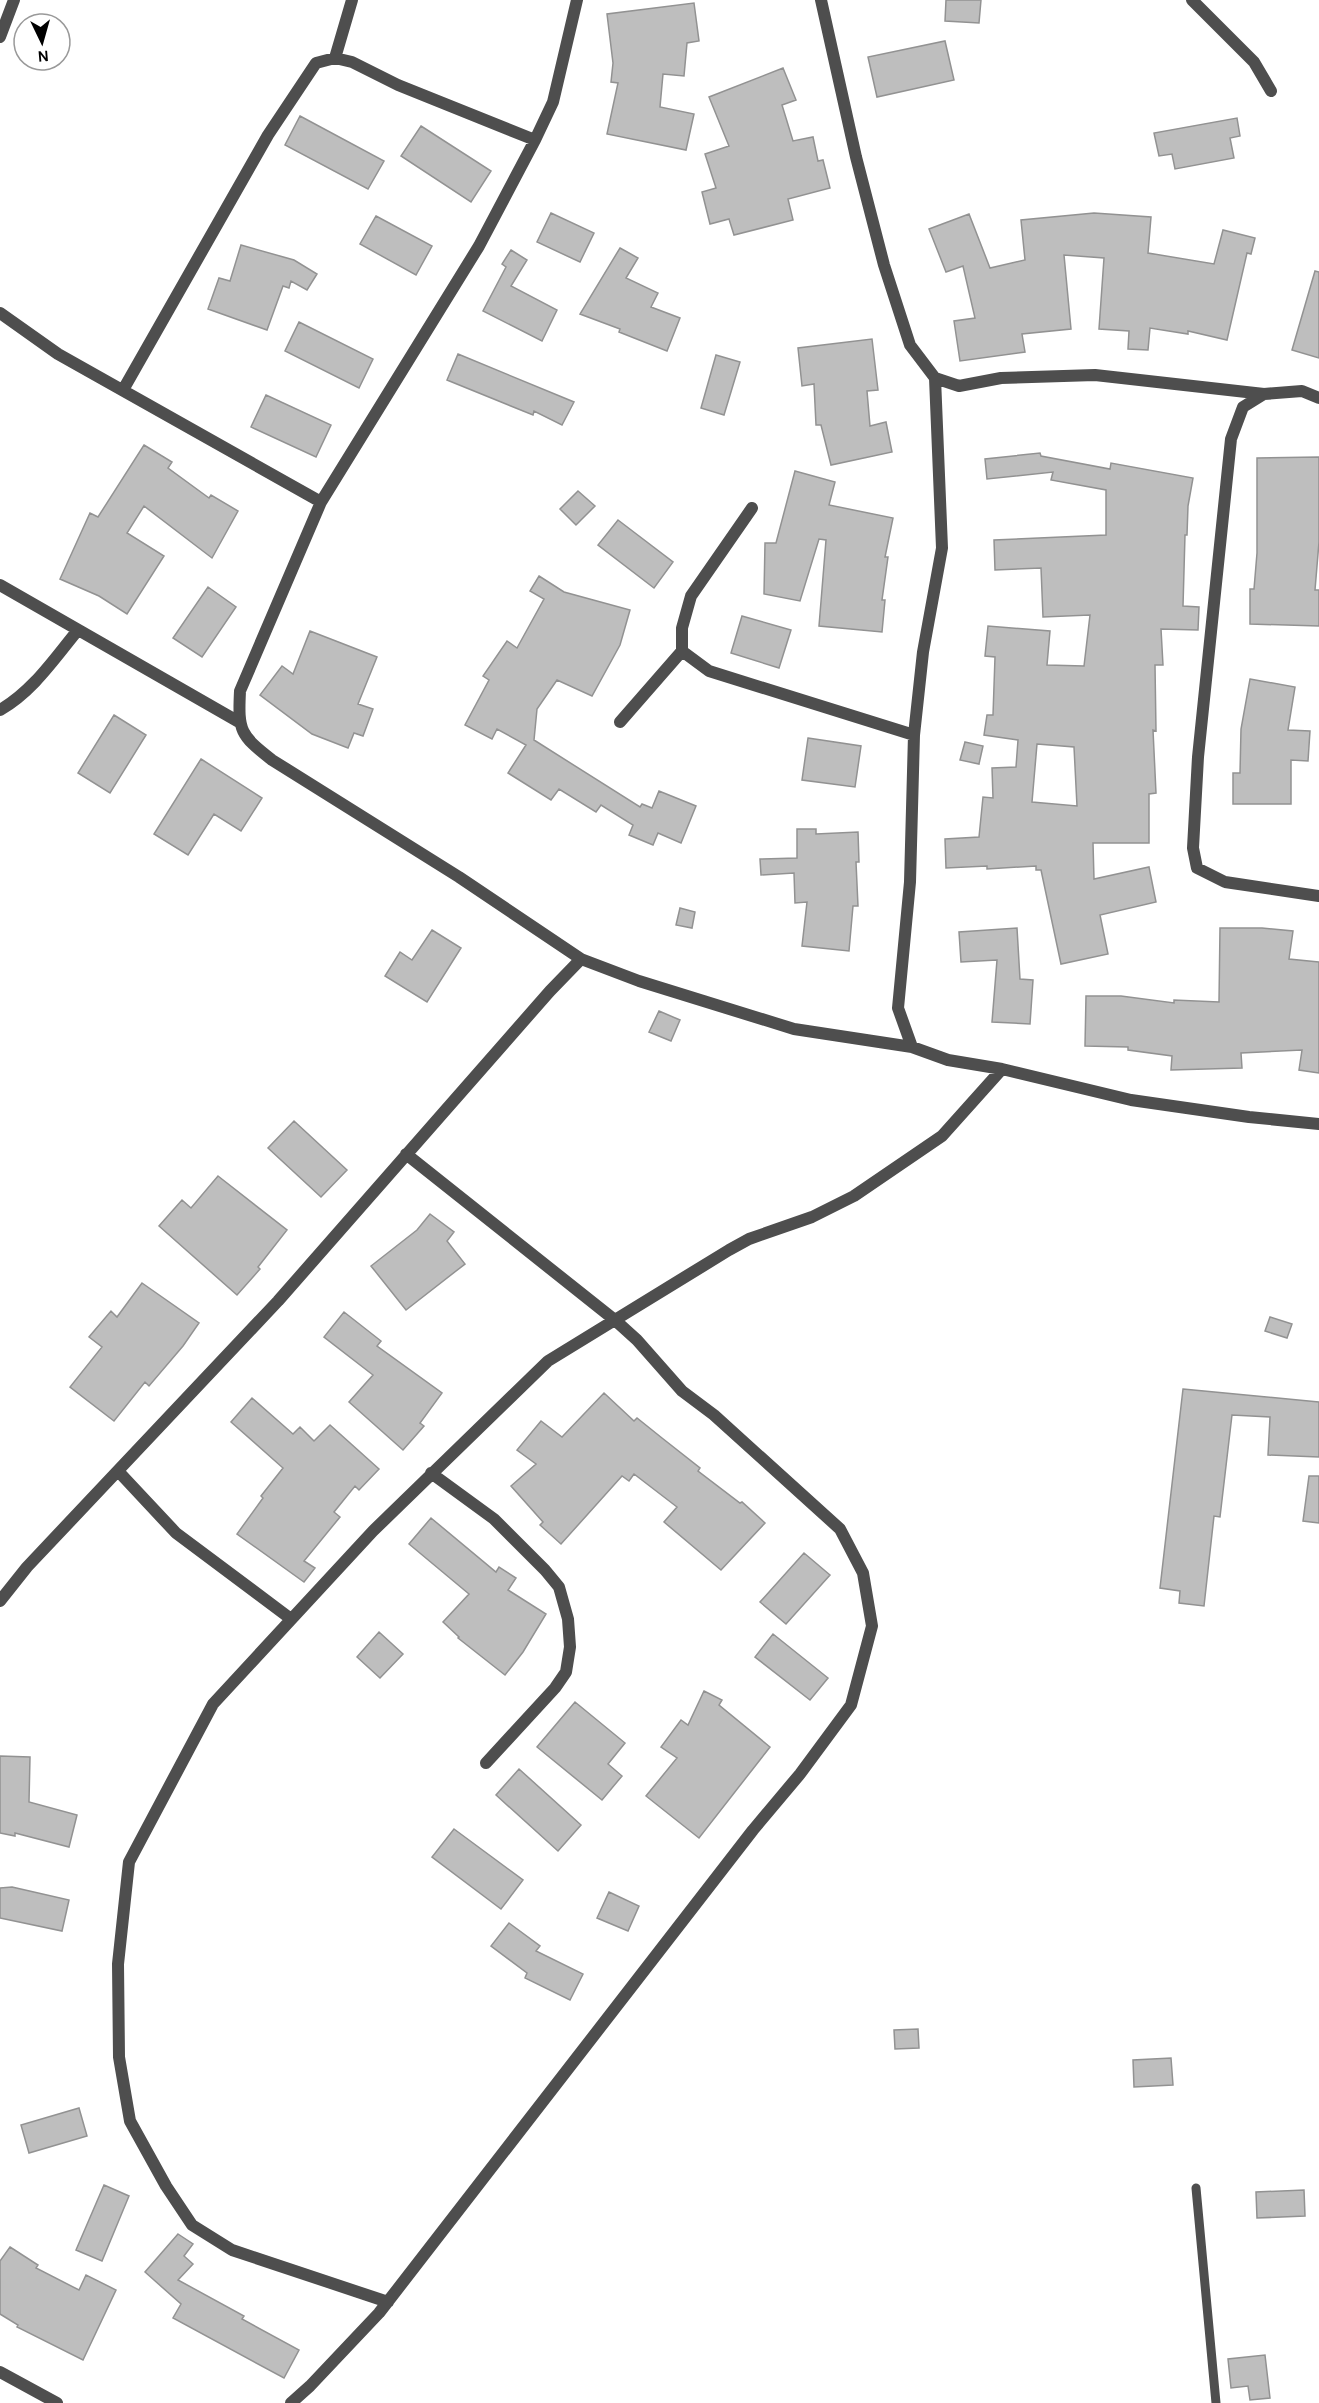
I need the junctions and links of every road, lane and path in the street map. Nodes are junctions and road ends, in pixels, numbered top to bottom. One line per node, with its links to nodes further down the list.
1 (14, 0): 6 (street)
2 (352, 0): 7 (street)
3 (577, 0): 9 (street)
4 (821, 0): 11 (street)
5 (1192, 0): 8 (street)
6 (0, 37)
7 (335, 58): 9 (street); 12 (street)
8 (1271, 91)
9 (535, 140): 15 (street)
10 (0, 313): 12 (street)
11 (935, 378): 13 (street); 23 (street)
12 (123, 390): 15 (street)
13 (1264, 394): 14 (street); 24 (street)
14 (1319, 398)
15 (321, 502): 21 (street)
16 (752, 508): 19 (street)
17 (0, 585): 18 (street)
18 (78, 630): 20 (street); 21 (street)
19 (682, 651): 22 (street); 23 (street)
20 (0, 710)
21 (238, 722): 25 (street)
22 (620, 722)
23 (914, 735): 26 (street)
24 (1319, 896)
25 (581, 959): 26 (street); 29 (street)
26 (912, 1047): 27 (street)
27 (1002, 1069): 28 (street); 30 (street)
28 (1319, 1124)
29 (406, 1154): 30 (street); 31 (street)
30 (616, 1321): 32 (street); 37 (street)
31 (118, 1471): 33 (street); 34 (street)
32 (431, 1473): 34 (street); 35 (street)
33 (0, 1601)
34 (291, 1619): 37 (street)
35 (486, 1763)
36 (1196, 2188): 41 (lane)
37 (388, 2301): 40 (street)
38 (0, 2372): 39 (street)
39 (57, 2403)
40 (291, 2403)
41 (1216, 2403)

